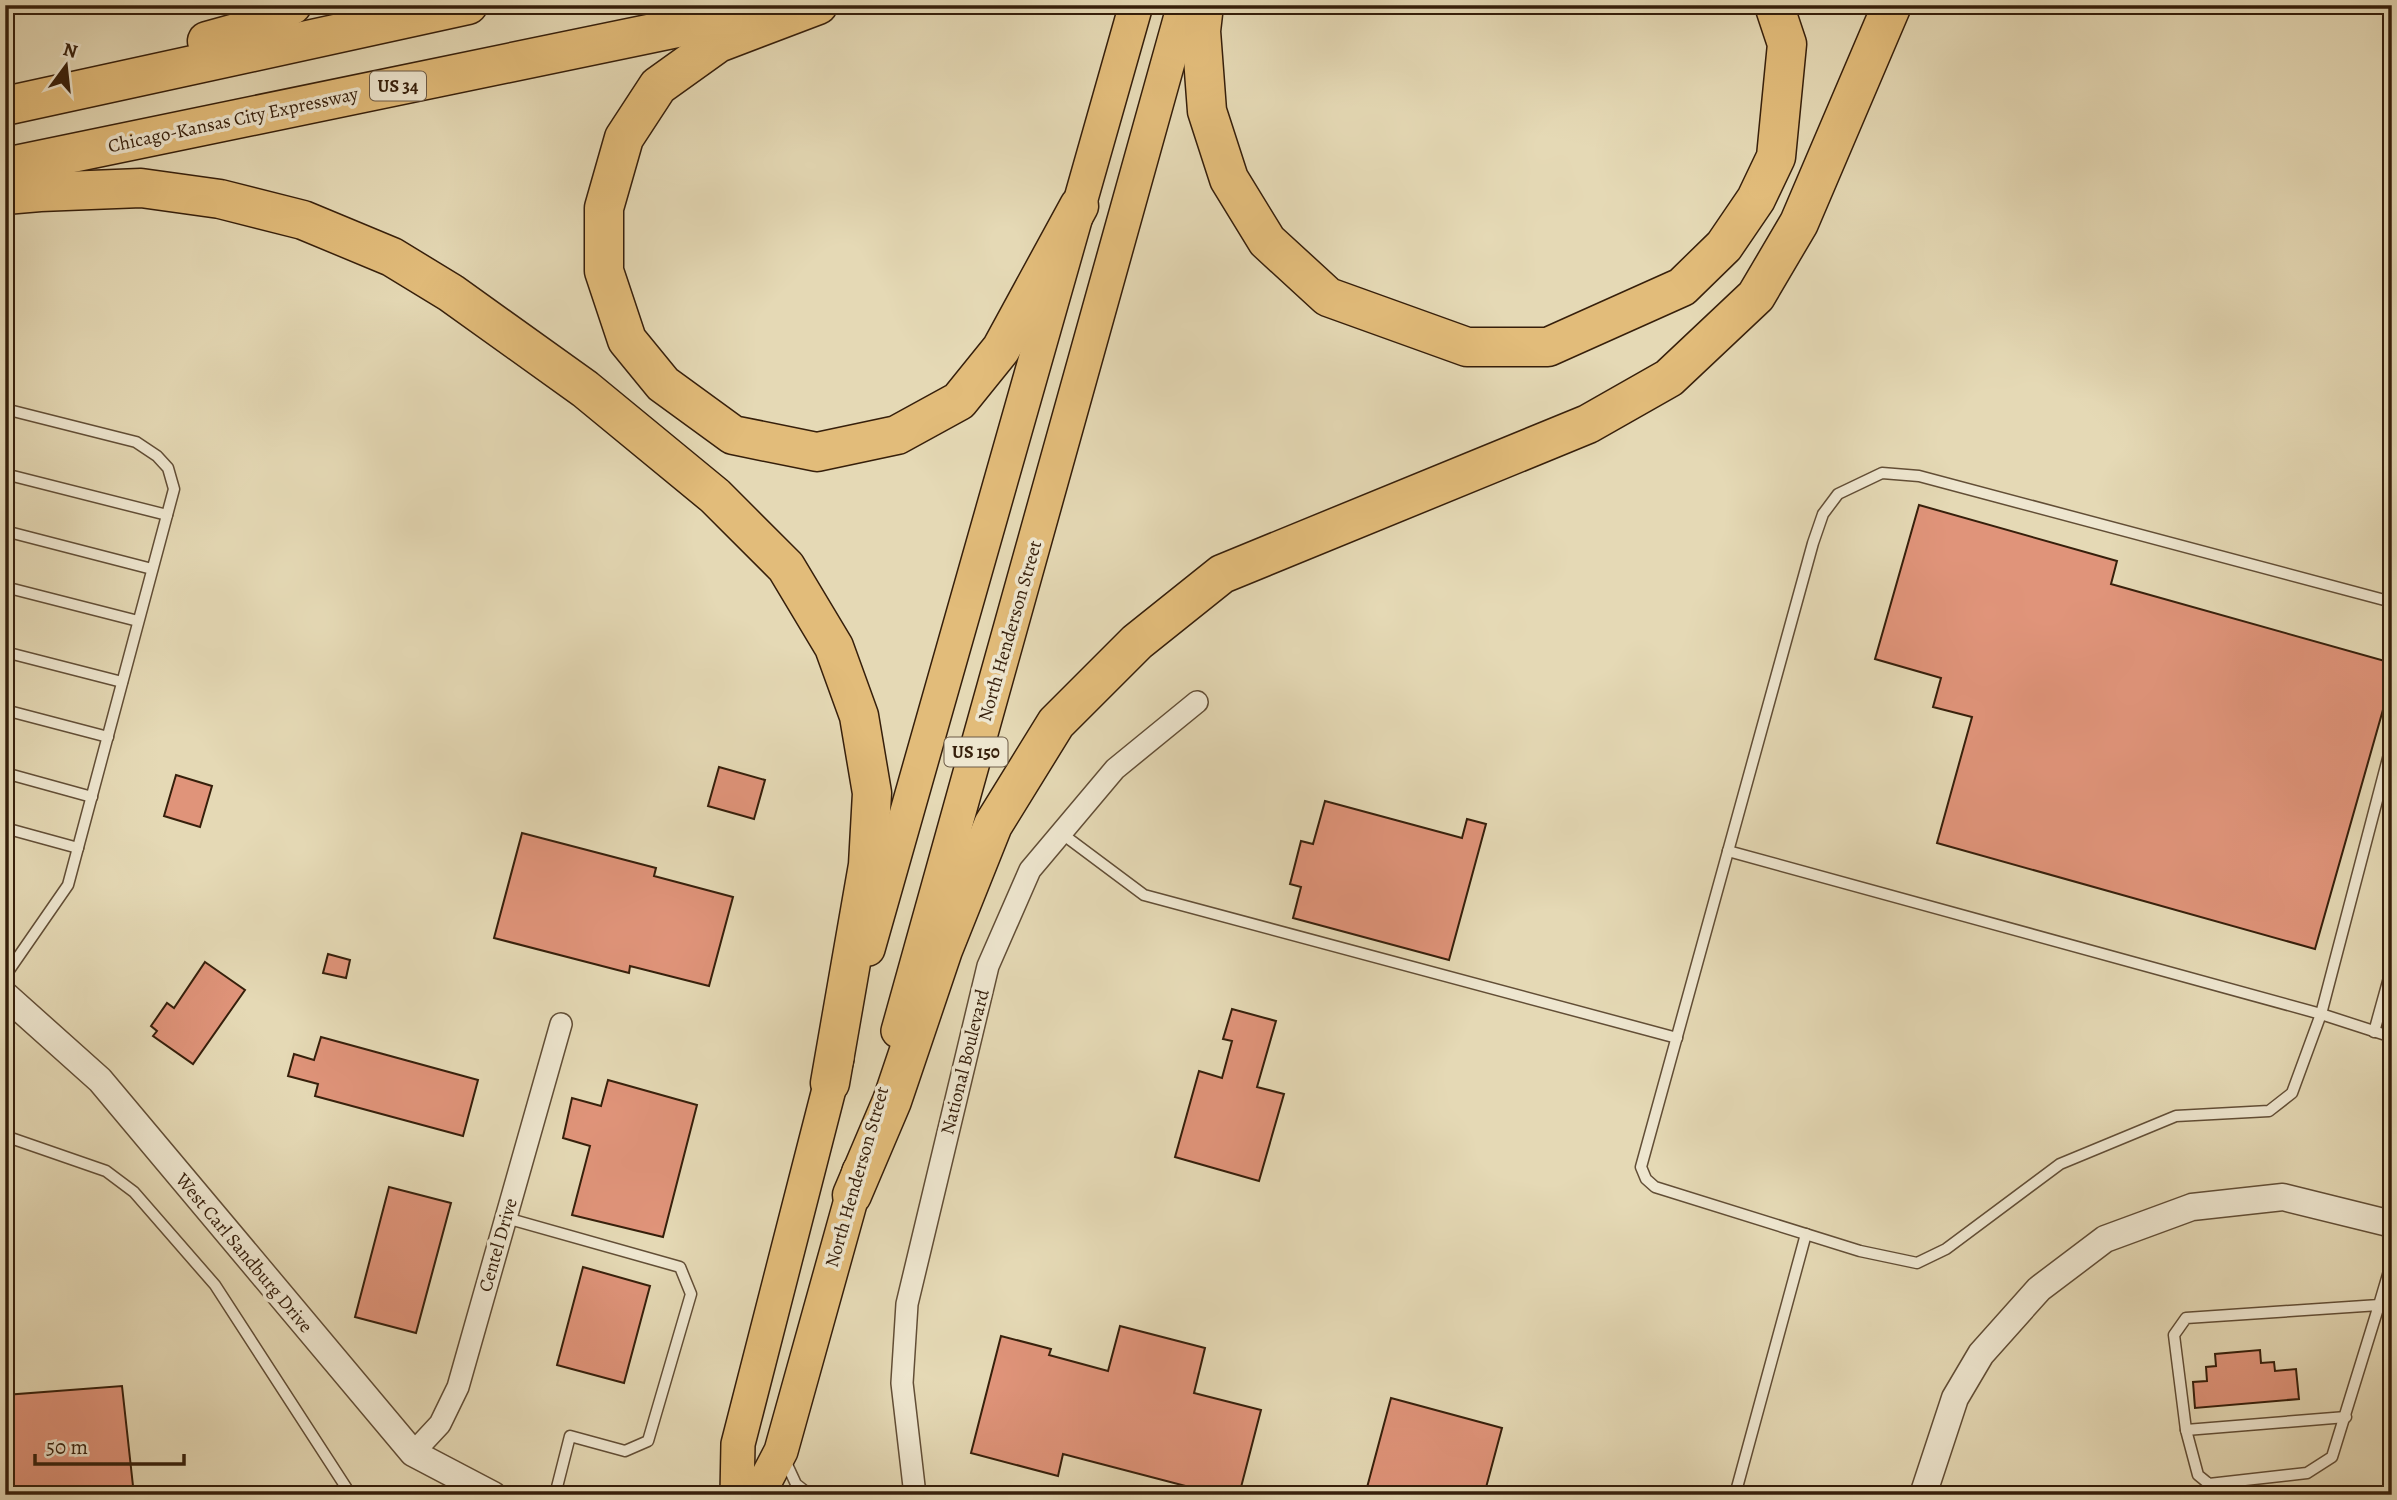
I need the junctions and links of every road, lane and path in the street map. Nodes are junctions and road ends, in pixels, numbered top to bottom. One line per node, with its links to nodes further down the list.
1 (292, 5): 10 (highway)
2 (468, 5): 11 (highway)
3 (790, 5): 12 (highway, Chicago-Kansas City Expressway / US 34)
4 (818, 5): 14 (highway)
5 (1136, 5): 14 (main road, US 150)
6 (1184, 5): 45 (main road, North Henderson Street / US 150)
7 (1204, 5): 8 (highway)
8 (1774, 5)
9 (1892, 5): 45 (highway)
10 (5, 93)
11 (5, 106)
12 (5, 167)
13 (5, 195): 43 (highway)
14 (1079, 206): 43 (main road, US 150)
15 (5, 409): 17 (lane)
16 (5, 474): 17 (lane)
17 (167, 515): 19 (lane)
18 (5, 531): 19 (lane)
19 (152, 569): 22 (lane)
20 (5, 587): 22 (lane)
21 (2392, 602): 34 (lane)
22 (138, 621): 24 (lane)
23 (5, 652): 24 (lane)
24 (122, 682): 27 (lane)
25 (1197, 702): 32 (street, National Boulevard)
26 (5, 710): 27 (lane)
27 (107, 737): 30 (lane)
28 (2392, 743): 38 (lane)
29 (5, 774): 30 (lane)
30 (92, 797): 33 (lane)
31 (5, 828): 33 (lane)
32 (1061, 833): 42 (lane); 61 (street, National Boulevard)
33 (78, 848): 36 (lane)
34 (1728, 851): 38 (lane); 42 (lane)
35 (2392, 967): 40 (lane)
36 (5, 976)
37 (5, 995): 54 (street, West Carl Sandburg Drive)
38 (2321, 1014): 40 (lane); 48 (lane)
39 (561, 1024): 46 (street, Centel Drive)
40 (2374, 1032): 41 (lane)
41 (2392, 1037)
42 (1677, 1038): 48 (lane)
43 (830, 1083): 58 (main road, US 150)
44 (5, 1136): 55 (lane)
45 (852, 1195): 53 (main road, North Henderson Street / US 150)
46 (506, 1218): 54 (street, Centel Drive); 57 (lane)
47 (2392, 1224): 63 (street)
48 (1806, 1234): 62 (lane)
49 (2392, 1261): 50 (lane)
50 (2379, 1305): 51 (lane); 52 (lane)
51 (2346, 1418): 52 (lane); 52 (lane)
52 (2186, 1430)
53 (781, 1451): 59 (main road, North Henderson Street / US 150); 60 (lane)
54 (413, 1453): 56 (street, West Carl Sandburg Drive)
55 (351, 1495)
56 (493, 1495)
57 (555, 1495)
58 (737, 1495)
59 (758, 1495)
60 (810, 1495)
61 (915, 1495)
62 (1735, 1495)
63 (1923, 1495)

